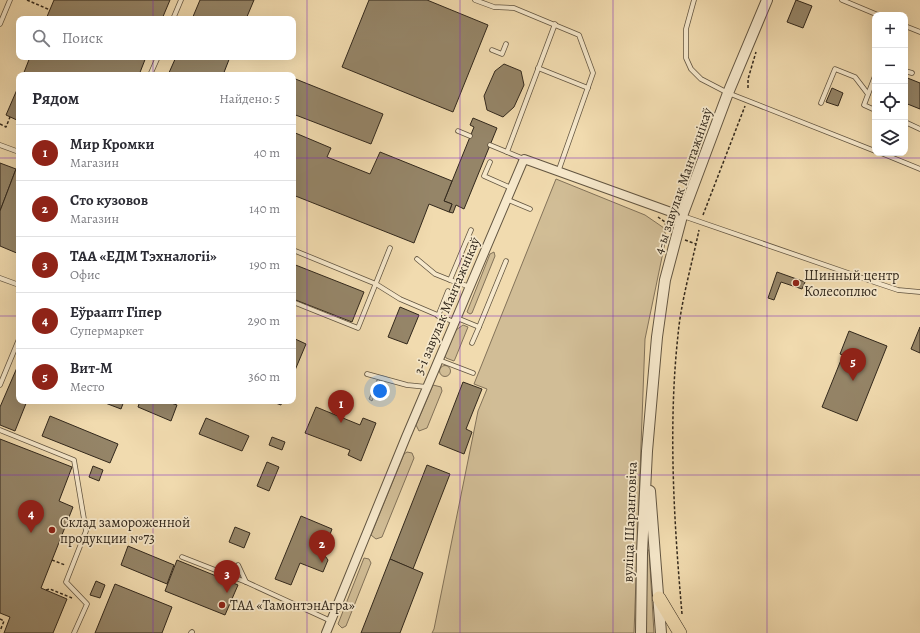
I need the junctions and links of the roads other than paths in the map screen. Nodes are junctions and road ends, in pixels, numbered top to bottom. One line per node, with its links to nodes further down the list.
1 (10, 0): 9 (lane)
2 (181, 0): 8 (lane)
3 (474, 0): 10 (lane)
4 (694, 0): 22 (lane)
5 (767, 0): 22 (street, 4-ы завулак Мантажнікаў)
6 (842, 0): 7 (lane)
7 (872, 12)
8 (174, 16)
9 (0, 24)
10 (556, 24): 16 (lane); 21 (lane)
11 (908, 27): 12 (lane)
12 (920, 32)
13 (506, 44): 14 (lane)
14 (492, 50)
15 (157, 60): 17 (lane)
16 (538, 68): 21 (lane); 34 (lane)
17 (151, 72)
18 (908, 72): 19 (lane)
19 (912, 73)
20 (872, 84): 23 (lane)
21 (588, 88): 39 (lane)
22 (728, 93): 32 (lane); 43 (street, 4-ы завулак Мантажнікаў)
23 (868, 94): 24 (lane); 25 (lane)
24 (821, 103)
25 (872, 109)
26 (908, 123): 27 (lane)
27 (920, 129)
28 (458, 131): 29 (lane)
29 (470, 136)
30 (0, 145): 33 (lane)
31 (490, 145): 34 (lane)
32 (872, 150)
33 (16, 151)
34 (507, 152): 36 (lane)
35 (888, 156): 38 (lane)
36 (524, 159): 39 (street); 40 (street, 3-і завулак Мантажнікаў)
37 (490, 162): 40 (lane)
38 (920, 169)
39 (558, 172): 43 (street)
40 (511, 188): 41 (street, 3-і завулак Мантажнікаў)
41 (506, 199): 42 (lane); 53 (street, 3-і завулак Мантажнікаў)
42 (530, 210)
43 (682, 216): 55 (lane); 70 (street, 4-ы завулак Мантажнікаў)
44 (470, 230): 50 (lane)
45 (390, 248): 52 (lane)
46 (296, 251): 52 (lane)
47 (417, 259): 50 (lane)
48 (506, 261): 59 (lane)
49 (0, 278): 51 (lane)
50 (450, 280): 53 (lane)
51 (16, 284)
52 (376, 284): 56 (lane); 57 (lane)
53 (470, 287): 58 (street, 3-і завулак Мантажнікаў)
54 (448, 291): 57 (lane)
55 (920, 292)
56 (296, 303)
57 (438, 316): 58 (lane)
58 (455, 320): 59 (lane); 62 (street, 3-і завулак Мантажнікаў)
59 (479, 327): 60 (lane)
60 (472, 343)
61 (16, 346): 64 (lane)
62 (438, 360): 65 (lane); 68 (street, 3-і завулак Мантажнікаў)
63 (0, 371): 64 (lane)
64 (5, 373): 67 (lane)
65 (472, 373)
66 (367, 374): 68 (lane)
67 (0, 385)
68 (427, 387): 75 (street, 3-і завулак Мантажнікаў)
69 (0, 430): 76 (lane)
70 (647, 451): 74 (street, вуліца Шаранговіча); 78 (street, вуліца Шаранговіча)
71 (182, 557): 73 (lane)
72 (238, 565): 73 (lane)
73 (246, 582): 75 (lane)
74 (659, 598): 79 (street, вуліца Шаранговіча); 80 (highway)
75 (331, 621): 77 (street, 3-і завулак Мантажнікаў)
76 (74, 633)
77 (326, 633)
78 (640, 633)
79 (661, 633)
80 (680, 633)

